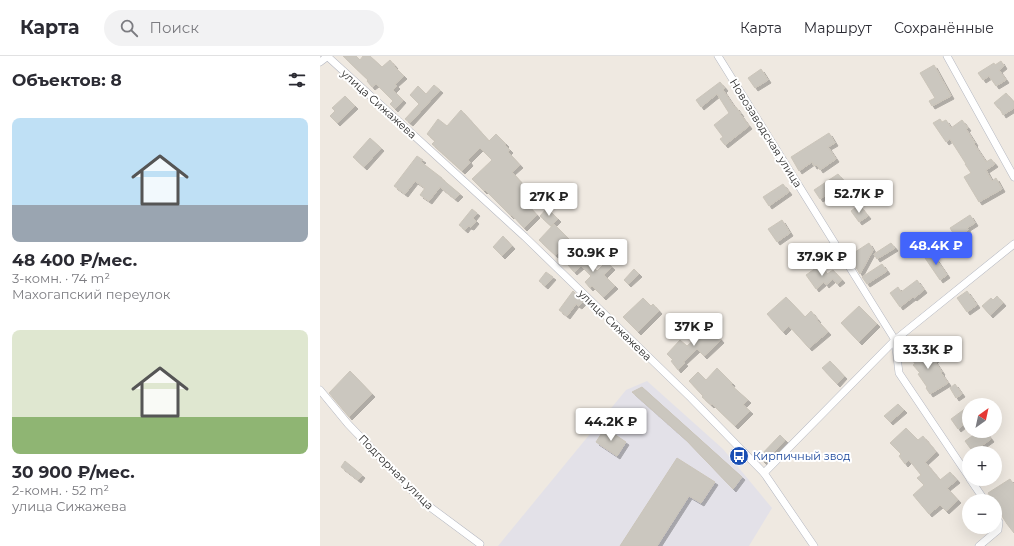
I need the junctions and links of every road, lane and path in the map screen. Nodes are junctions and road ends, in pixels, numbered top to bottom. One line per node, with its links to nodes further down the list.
1 (327, 56): 4 (street); 10 (street, улица Сижажева)
2 (718, 56): 7 (street, Новозаводская улица)
3 (947, 56): 5 (street)
4 (320, 62)
5 (1014, 176)
6 (1014, 244): 7 (street)
7 (895, 340): 9 (street, Новозаводская улица); 10 (street)
8 (320, 390): 12 (street, Подгорная улица)
9 (962, 466)
10 (764, 473): 13 (street, улица Сижажева)
11 (993, 534): 14 (street)
12 (480, 544)
13 (814, 546)
14 (979, 546)

